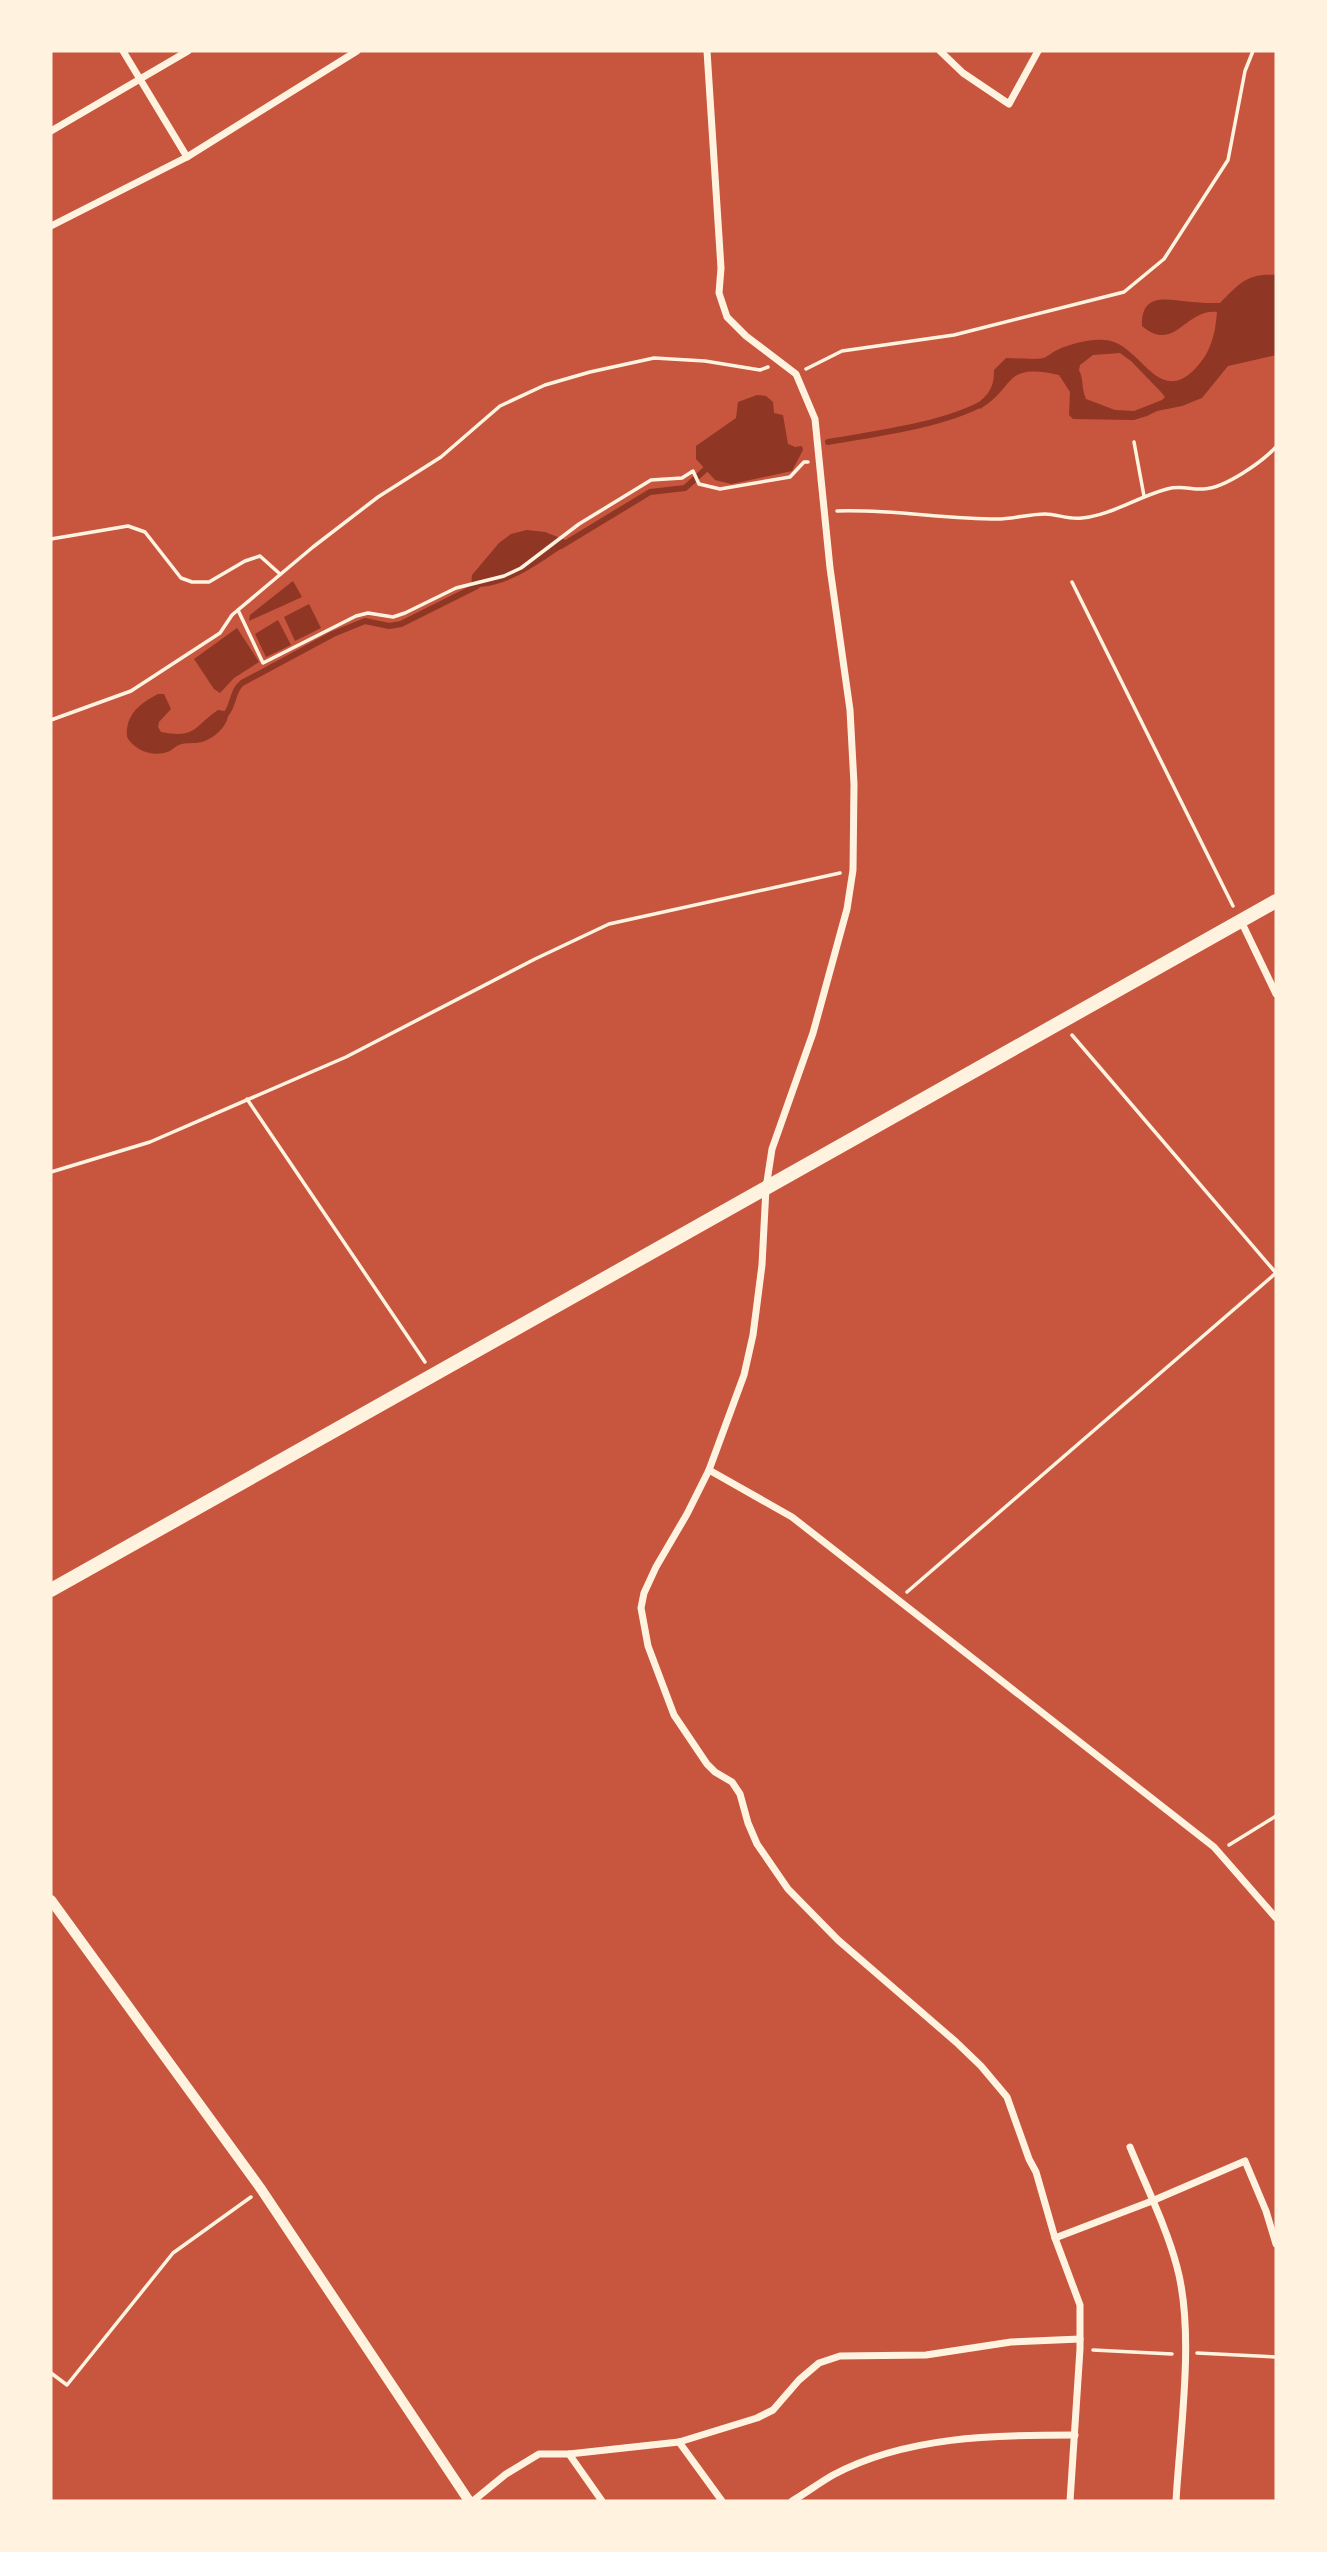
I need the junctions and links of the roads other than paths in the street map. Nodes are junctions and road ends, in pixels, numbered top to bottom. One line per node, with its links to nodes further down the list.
1 (123, 51): 7 (street)
2 (188, 51): 7 (street)
3 (357, 51): 9 (street)
4 (707, 51): 14 (street)
5 (940, 51): 6 (street)
6 (1038, 51)
7 (139, 79): 8 (street); 9 (street)
8 (51, 131)
9 (187, 157): 10 (street)
10 (51, 226)
11 (1276, 901): 12 (main road)
12 (1241, 921): 13 (street); 14 (main road)
13 (1276, 995)
14 (765, 1188): 15 (street); 16 (main road)
15 (709, 1470): 18 (street); 21 (street)
16 (51, 1590)
17 (51, 1900): 27 (street)
18 (1276, 1918)
19 (1130, 2147): 20 (street)
20 (1152, 2201): 21 (street); 22 (street); 32 (street)
21 (1055, 2238): 23 (street)
22 (1276, 2244)
23 (1080, 2339): 24 (street); 25 (street)
24 (1074, 2435): 30 (street); 31 (street)
25 (680, 2442): 26 (street); 29 (street)
26 (569, 2454): 27 (street); 28 (street)
27 (471, 2501)
28 (603, 2501)
29 (722, 2501)
30 (792, 2501)
31 (1070, 2501)
32 (1176, 2501)

